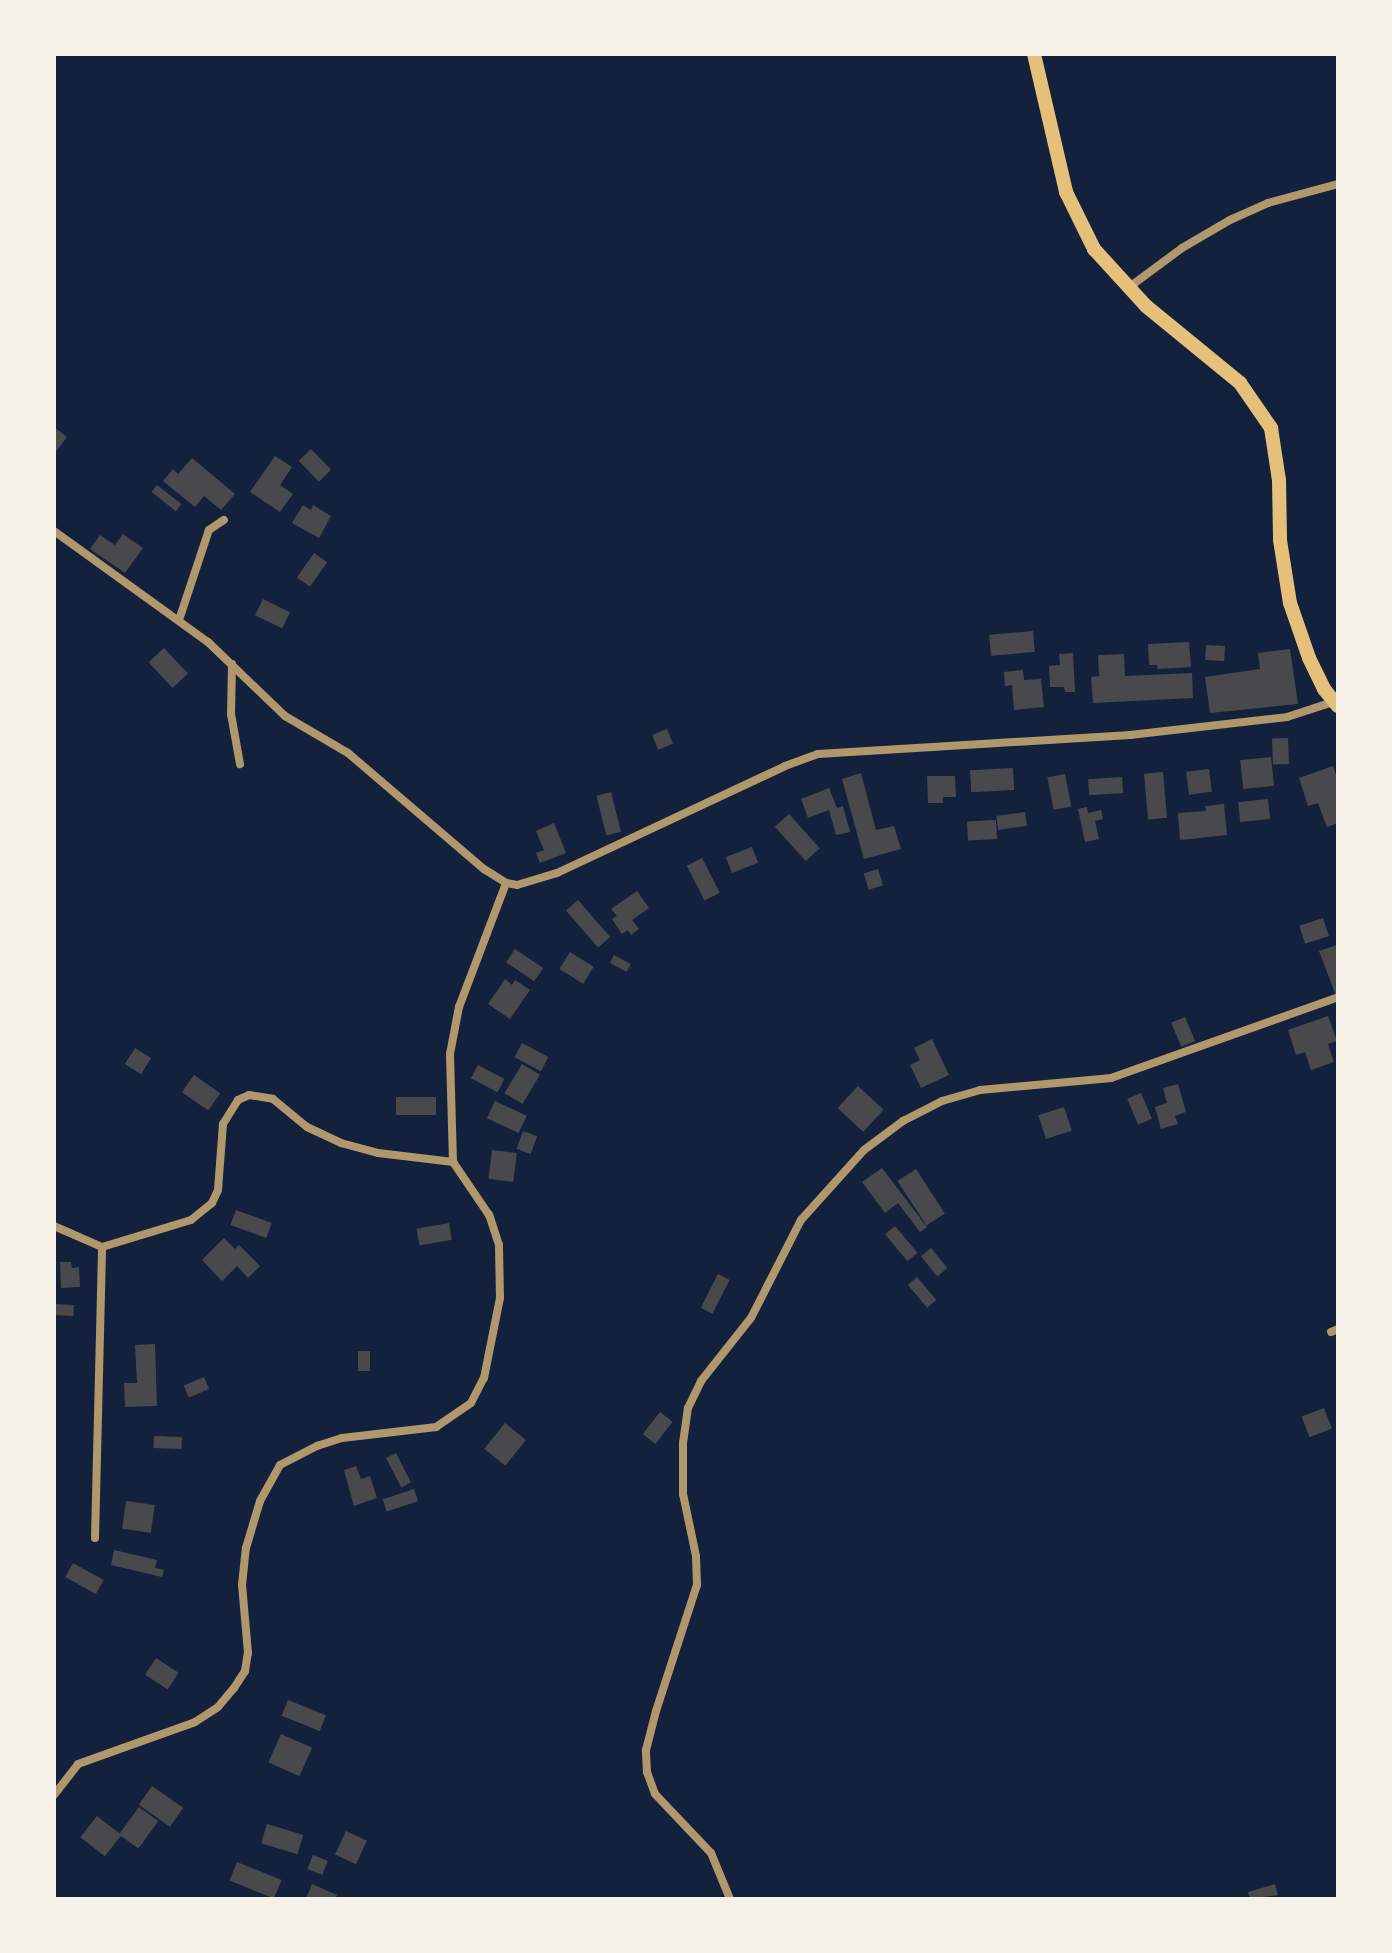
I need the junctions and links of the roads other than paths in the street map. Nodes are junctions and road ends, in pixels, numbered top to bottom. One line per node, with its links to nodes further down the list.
1 (1034, 54): 3 (main road)
2 (1338, 184): 3 (street)
3 (1127, 289): 8 (main road)
4 (224, 520): 6 (street)
5 (54, 531): 6 (street)
6 (179, 620): 7 (street)
7 (232, 664): 9 (street); 10 (street)
8 (1336, 704): 10 (street)
9 (240, 764)
10 (506, 883): 12 (street)
11 (1338, 997): 17 (street)
12 (453, 1162): 14 (street); 16 (street)
13 (54, 1226): 14 (street)
14 (102, 1247): 15 (street)
15 (95, 1538)
16 (54, 1795)
17 (730, 1899)

